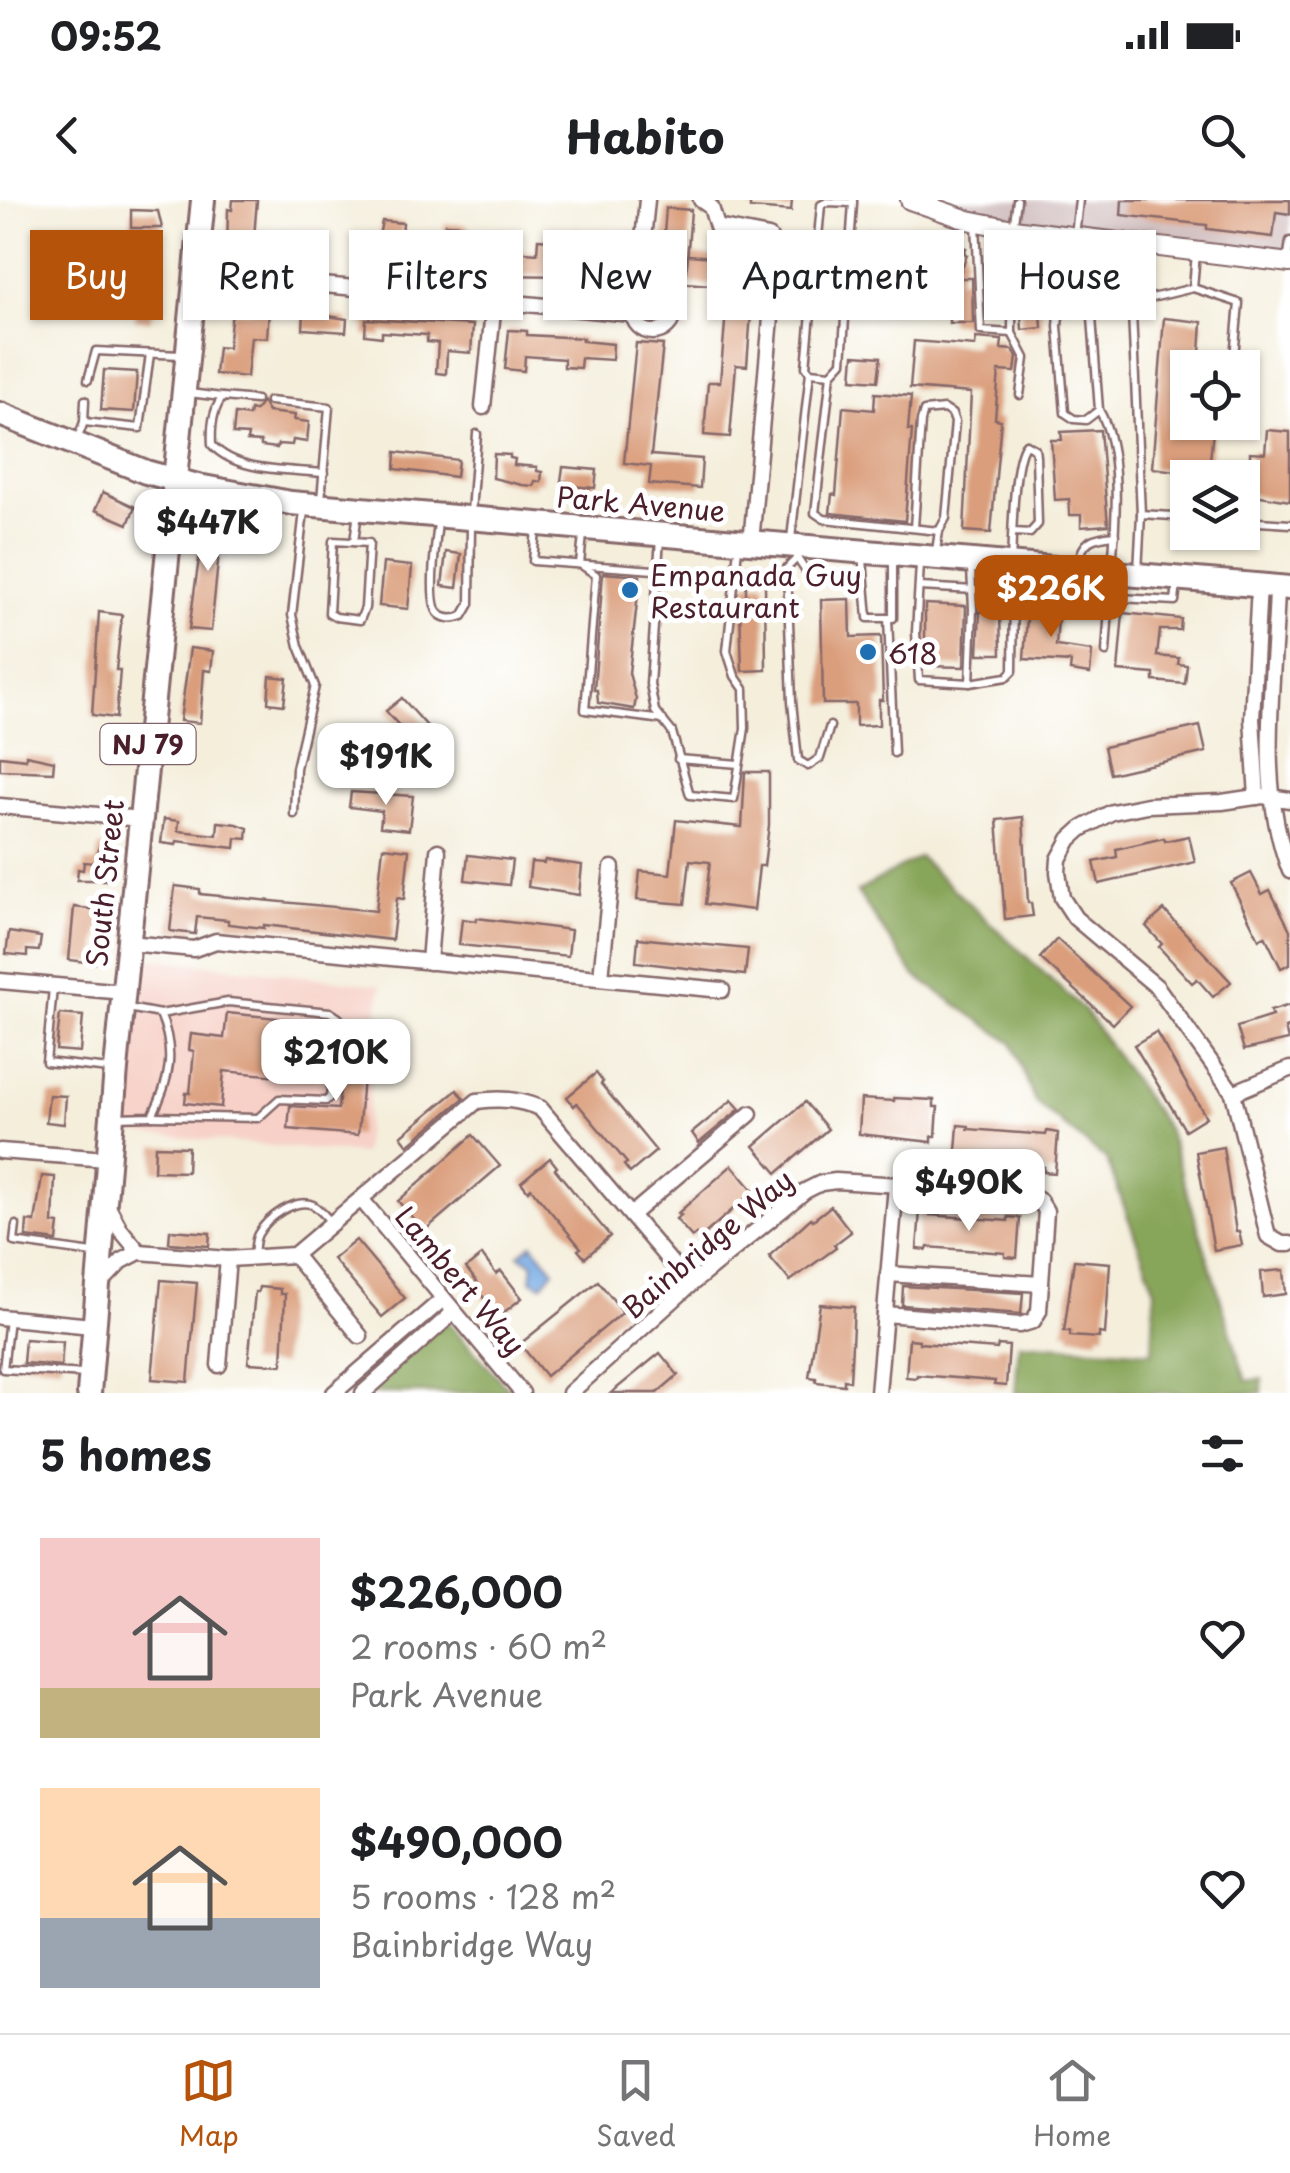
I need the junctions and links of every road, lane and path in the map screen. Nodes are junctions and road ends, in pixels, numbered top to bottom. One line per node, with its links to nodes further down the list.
1 (202, 200): 10 (main road, South Street / NJ 79)
2 (648, 200): 19 (street)
3 (701, 200): 62 (street)
4 (910, 200): 8 (street)
5 (1017, 200): 9 (lane)
6 (1079, 200): 12 (lane)
7 (853, 202): 29 (lane); 30 (lane)
8 (976, 222): 9 (street); 25 (lane)
9 (1013, 229): 11 (street); 25 (lane)
10 (200, 230)
11 (1021, 230)
12 (1076, 230)
13 (1290, 241): 16 (lane)
14 (1156, 247): 15 (street)
15 (1196, 252): 16 (street); 17 (lane)
16 (1288, 263)
17 (1192, 288): 18 (lane); 26 (lane)
18 (1156, 297)
19 (523, 303)
20 (191, 320): 28 (main road, South Street / NJ 79)
21 (492, 320): 38 (street)
22 (1059, 320): 39 (lane)
23 (1092, 320): 39 (lane)
24 (1132, 320): 48 (lane)
25 (1012, 333): 33 (lane)
26 (1234, 350)
27 (150, 354): 28 (lane); 31 (lane); 41 (lane)
28 (188, 355): 32 (main road, South Street / NJ 79)
29 (810, 372): 30 (lane); 63 (lane)
30 (831, 374): 55 (lane)
31 (88, 380)
32 (184, 392): 34 (lane); 45 (main road, South Street / NJ 79)
33 (1020, 395)
34 (223, 397): 36 (lane); 44 (lane)
35 (85, 400): 41 (lane)
36 (256, 400)
37 (269, 401): 44 (lane)
38 (483, 406)
39 (1099, 410): 60 (lane)
40 (0, 414): 43 (main road, Park Avenue)
41 (84, 422): 43 (lane)
42 (477, 434): 51 (lane)
43 (75, 446): 45 (main road, Park Avenue)
44 (324, 473): 46 (lane)
45 (175, 480): 46 (main road, Park Avenue); 96 (main road, South Street / NJ 79)
46 (312, 506): 47 (main road, Park Avenue); 95 (lane)
47 (358, 510): 50 (main road, Park Avenue); 61 (lane)
48 (1141, 514): 49 (lane); 73 (lane)
49 (1170, 516)
50 (438, 517): 51 (main road, Park Avenue); 51 (lane)
51 (471, 520): 54 (main road, Park Avenue)
52 (1260, 522): 53 (lane)
53 (1290, 524)
54 (536, 525): 56 (main road, Park Avenue); 68 (lane)
55 (914, 528): 57 (lane); 57 (lane)
56 (584, 529): 59 (main road, Park Avenue); 68 (lane)
57 (939, 531): 66 (lane)
58 (1014, 532): 58 (lane); 69 (lane)
59 (660, 535): 62 (main road, Park Avenue); 70 (lane)
60 (1115, 535): 71 (lane); 72 (lane)
61 (354, 542): 61 (lane)
62 (745, 542): 63 (main road, Park Avenue); 74 (lane)
63 (795, 551): 64 (main road, Park Avenue); 76 (lane); 87 (lane)
64 (862, 553): 65 (main road, Park Avenue); 83 (lane)
65 (894, 555): 66 (main road, Park Avenue); 83 (lane)
66 (927, 558): 67 (main road, Park Avenue); 78 (lane)
67 (970, 562): 69 (main road, Park Avenue); 79 (lane)
68 (580, 564): 70 (lane); 86 (lane)
69 (1012, 565): 71 (main road, Park Avenue); 80 (lane)
70 (657, 569): 74 (lane); 86 (lane)
71 (1064, 570): 72 (main road, Park Avenue); 81 (lane)
72 (1111, 573): 73 (main road, Park Avenue); 82 (lane)
73 (1138, 575): 75 (main road, Park Avenue)
74 (735, 576): 90 (lane)
75 (1177, 578): 77 (main road, Park Avenue); 82 (lane)
76 (844, 579)
77 (1276, 586): 91 (street); 92 (street)
78 (920, 587): 79 (lane); 85 (lane)
79 (971, 590): 80 (lane); 85 (lane)
80 (1012, 592): 81 (lane); 85 (lane)
81 (1052, 596): 82 (lane)
82 (1110, 598): 84 (lane)
83 (888, 618): 88 (lane)
84 (1106, 652)
85 (970, 683)
86 (663, 720): 89 (lane)
87 (830, 726)
88 (894, 753)
89 (678, 760): 90 (lane); 90 (lane)
90 (739, 764)
91 (1257, 797): 92 (street); 110 (street)
92 (1274, 797): 93 (street); 99 (street)
93 (1290, 800)
94 (0, 806): 96 (street)
95 (294, 814)
96 (141, 819): 100 (main road, South Street / NJ 79)
97 (438, 852): 101 (street)
98 (612, 868): 102 (street)
99 (1290, 871)
100 (128, 944): 101 (street); 106 (main road, South Street / NJ 79)
101 (429, 962): 102 (street)
102 (602, 977): 105 (street)
103 (0, 981): 104 (street)
104 (52, 986): 106 (street); 108 (lane)
105 (722, 990)
106 (123, 1000): 107 (lane); 108 (main road, South Street / NJ 79)
107 (160, 1014): 112 (lane); 112 (lane)
108 (116, 1069): 113 (main road, South Street / NJ 79)
109 (1290, 1069): 110 (street)
110 (1233, 1093): 122 (street)
111 (750, 1114): 119 (street)
112 (152, 1116): 113 (lane)
113 (112, 1117): 115 (main road, South Street / NJ 79)
114 (0, 1150): 115 (street)
115 (107, 1159): 117 (main road, South Street / NJ 79)
116 (896, 1186): 128 (street); 129 (street, Bainbridge Way); 130 (street, Bainbridge Way)
117 (104, 1198): 123 (street); 124 (main road, South Street / NJ 79)
118 (360, 1199): 119 (street); 120 (street); 132 (street, Lambert Way)
119 (631, 1215): 130 (street)
120 (332, 1223): 125 (street); 126 (lane)
121 (16, 1224): 124 (lane)
122 (1290, 1244)
123 (139, 1252): 127 (street); 131 (street)
124 (100, 1254): 131 (main road, South Street / NJ 79)
125 (294, 1255): 126 (street); 137 (street)
126 (254, 1259): 127 (street)
127 (228, 1260): 139 (street)
128 (888, 1274): 129 (street); 134 (street)
129 (1041, 1284): 134 (street, Bainbridge Way)
130 (690, 1285): 145 (street, Bainbridge Way)
131 (97, 1288): 136 (main road, South Street / NJ 79)
132 (443, 1299): 133 (street, Lambert Way); 138 (street)
133 (454, 1312): 140 (street); 144 (street, Lambert Way)
134 (884, 1314): 146 (street)
135 (5, 1318): 136 (street); 141 (lane)
136 (92, 1326): 141 (main road, South Street / NJ 79)
137 (360, 1336)
138 (379, 1354): 140 (street); 142 (street)
139 (219, 1365)
140 (390, 1368): 143 (street)
141 (89, 1384)
142 (334, 1393)
143 (363, 1393)
144 (522, 1393)
145 (570, 1393)
146 (878, 1393)

